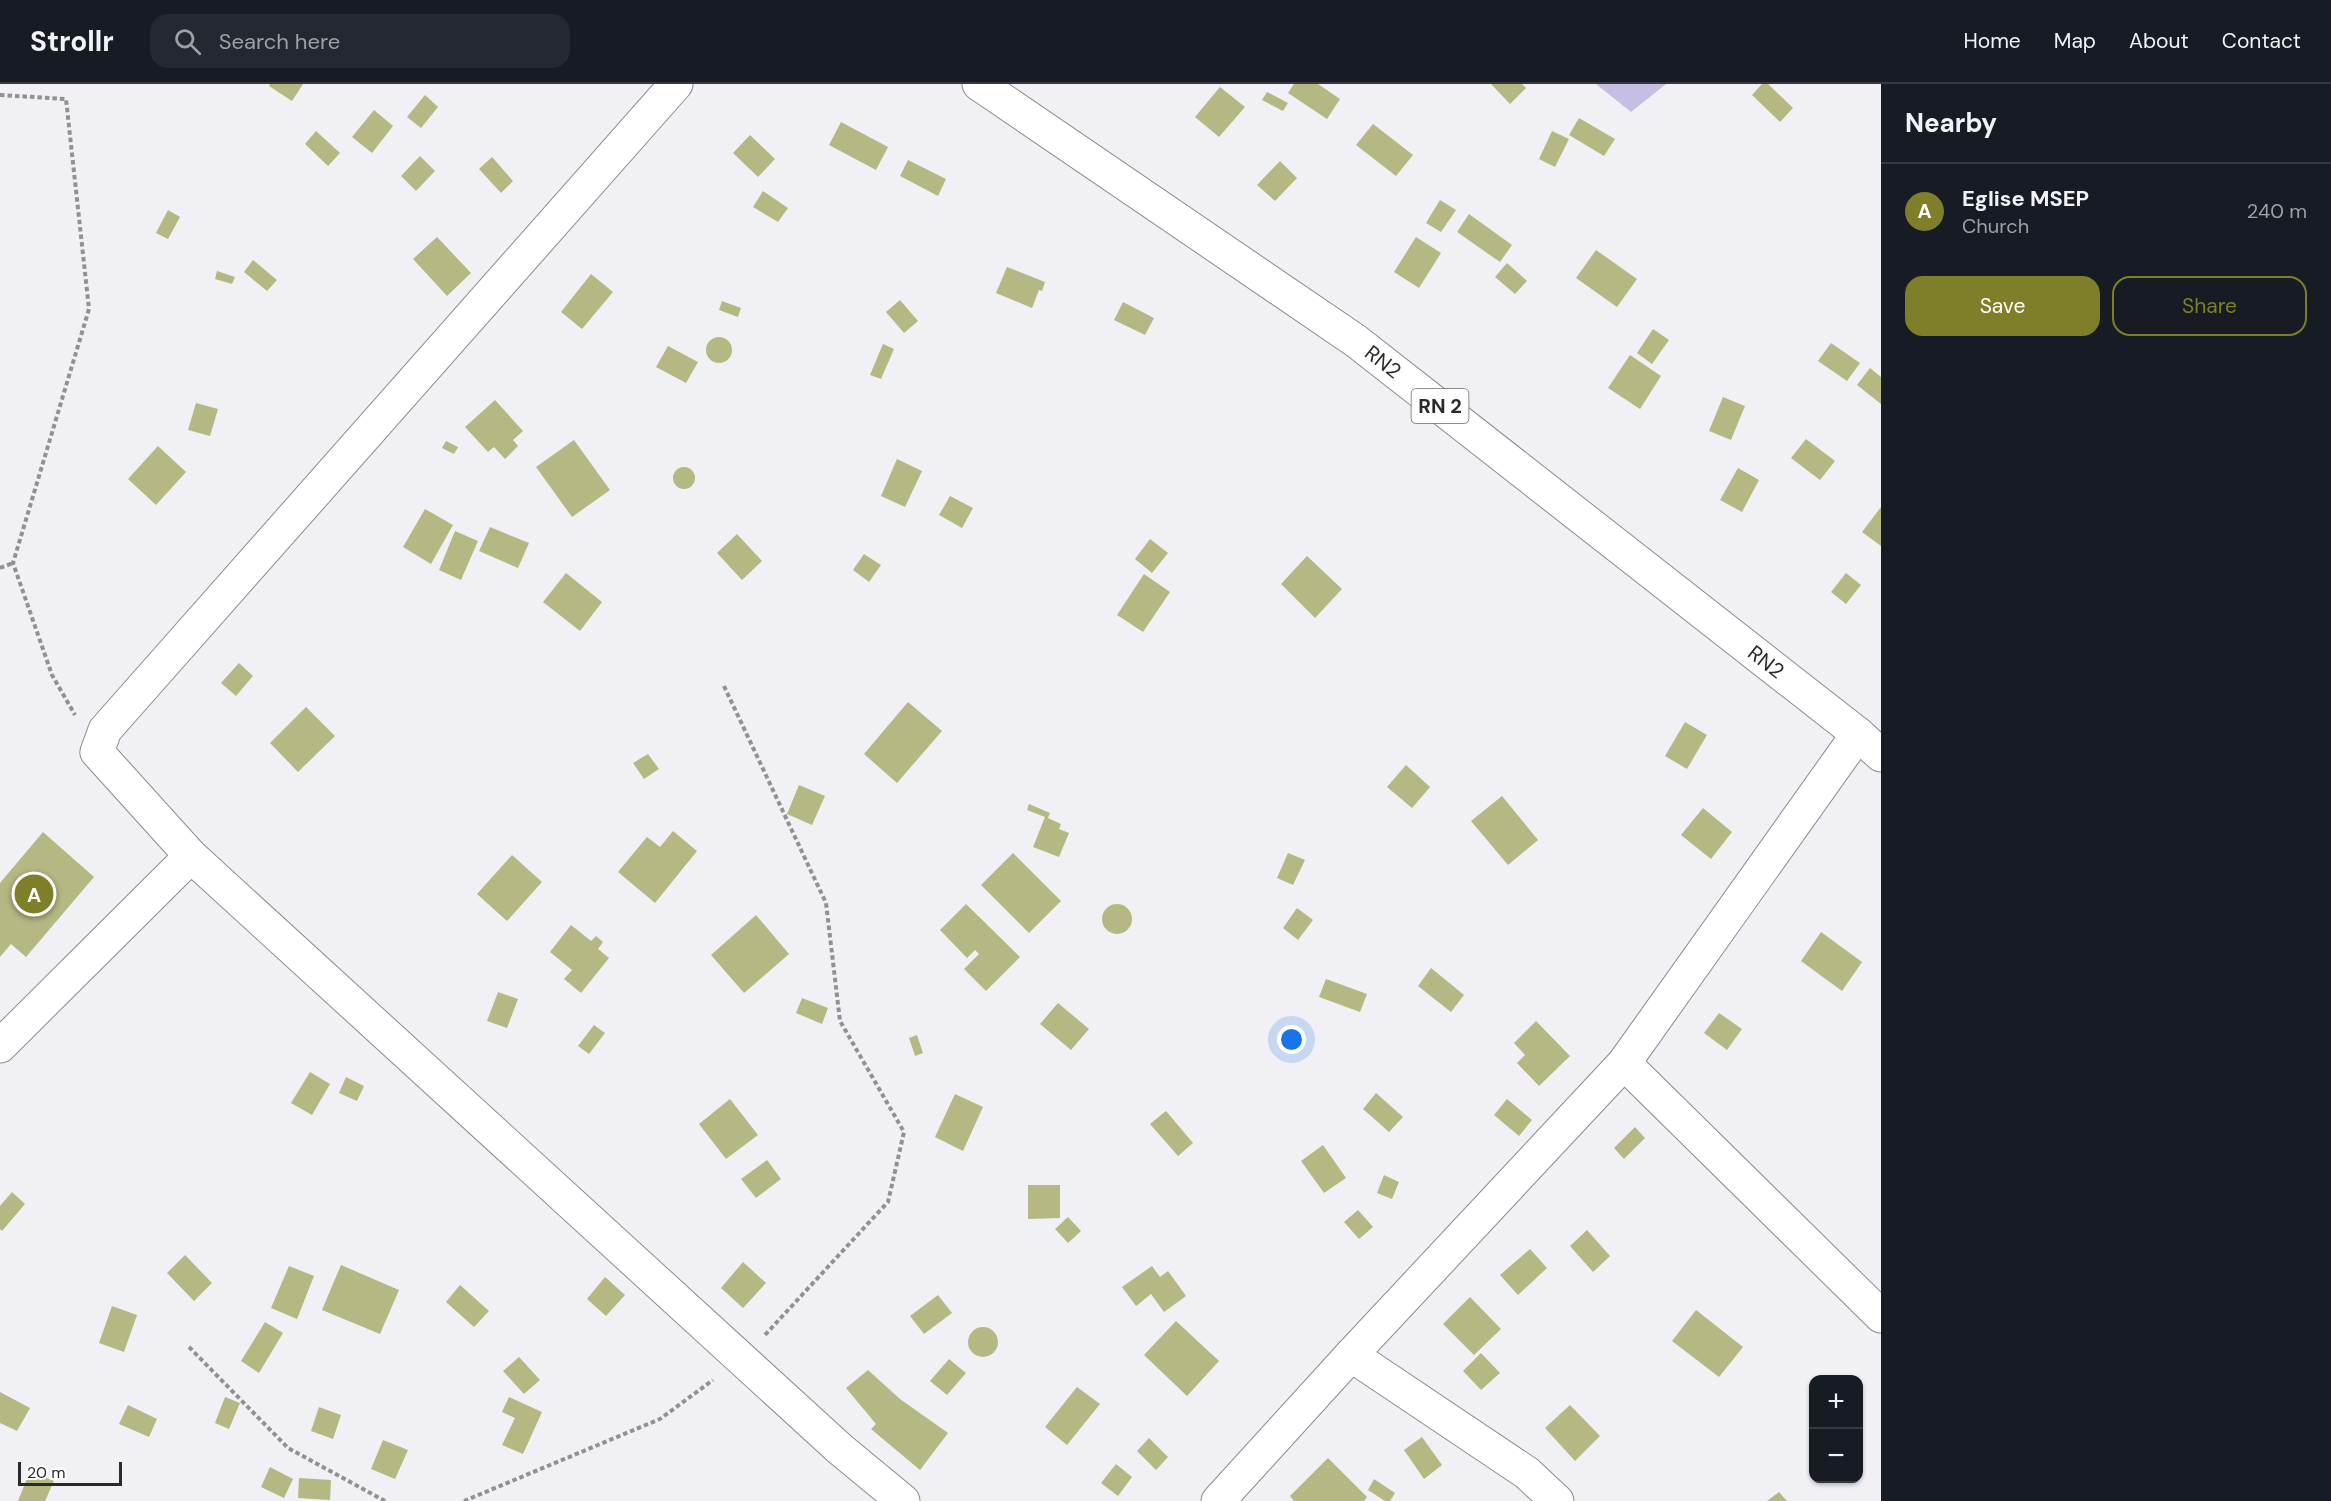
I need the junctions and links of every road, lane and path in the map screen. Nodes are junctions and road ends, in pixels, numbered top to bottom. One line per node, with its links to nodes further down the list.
1 (676, 84): 8 (street)
2 (980, 84): 7 (street, RN2 / RN 2)
3 (0, 95): 4 (path)
4 (13, 563): 5 (path); 8 (path)
5 (0, 568)
6 (724, 686): 15 (path)
7 (1870, 744): 11 (street)
8 (96, 752): 9 (street)
9 (190, 856): 10 (street); 15 (street)
10 (0, 1046)
11 (1623, 1063): 12 (street); 14 (street)
12 (1881, 1316)
13 (189, 1347): 16 (path)
14 (1350, 1355): 19 (street); 20 (street)
15 (743, 1358): 17 (path); 18 (street)
16 (385, 1501)
17 (464, 1501)
18 (903, 1501)
19 (1218, 1501)
20 (1557, 1501)

